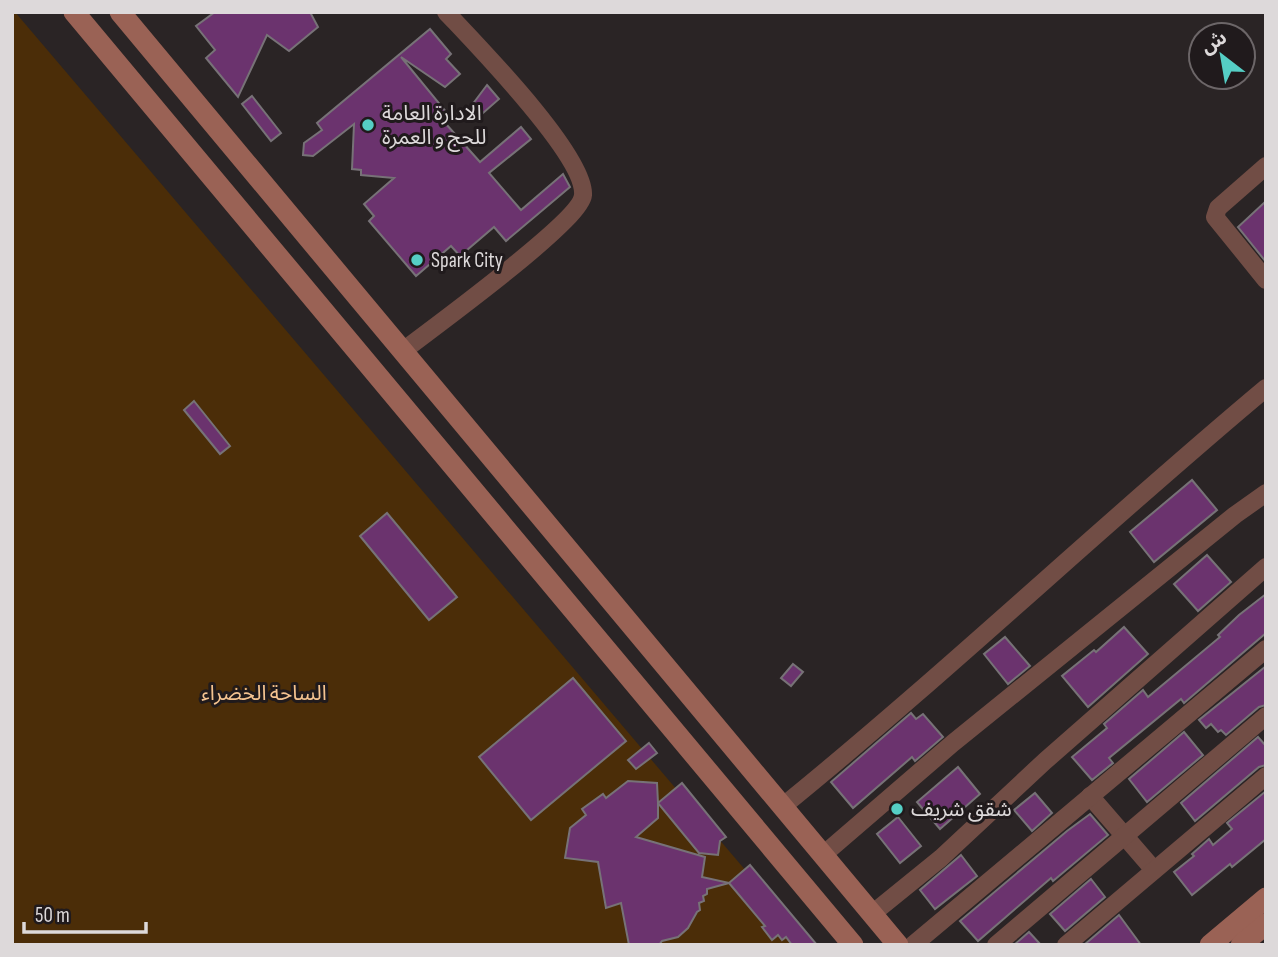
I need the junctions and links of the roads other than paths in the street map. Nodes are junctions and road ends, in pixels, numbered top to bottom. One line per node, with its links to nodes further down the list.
1 (74, 12): 21 (street)
2 (120, 12): 6 (street)
3 (446, 12): 6 (street)
4 (1266, 166): 5 (street)
5 (1266, 280)
6 (402, 351): 14 (street)
7 (1266, 388): 14 (street)
8 (1266, 494): 16 (street)
9 (1266, 567): 19 (street)
10 (1266, 649): 13 (street)
11 (1266, 716): 15 (street)
12 (1266, 776): 17 (street)
13 (1090, 796): 15 (street); 23 (street)
14 (782, 807): 16 (street)
15 (1124, 835): 17 (street); 24 (street)
16 (823, 855): 19 (street)
17 (1154, 870): 25 (street)
18 (1266, 898): 26 (street)
19 (872, 914): 22 (street)
20 (1266, 924): 27 (street)
21 (853, 945)
22 (898, 945)
23 (913, 945)
24 (996, 945)
25 (1066, 945)
26 (1210, 945)
27 (1241, 945)

